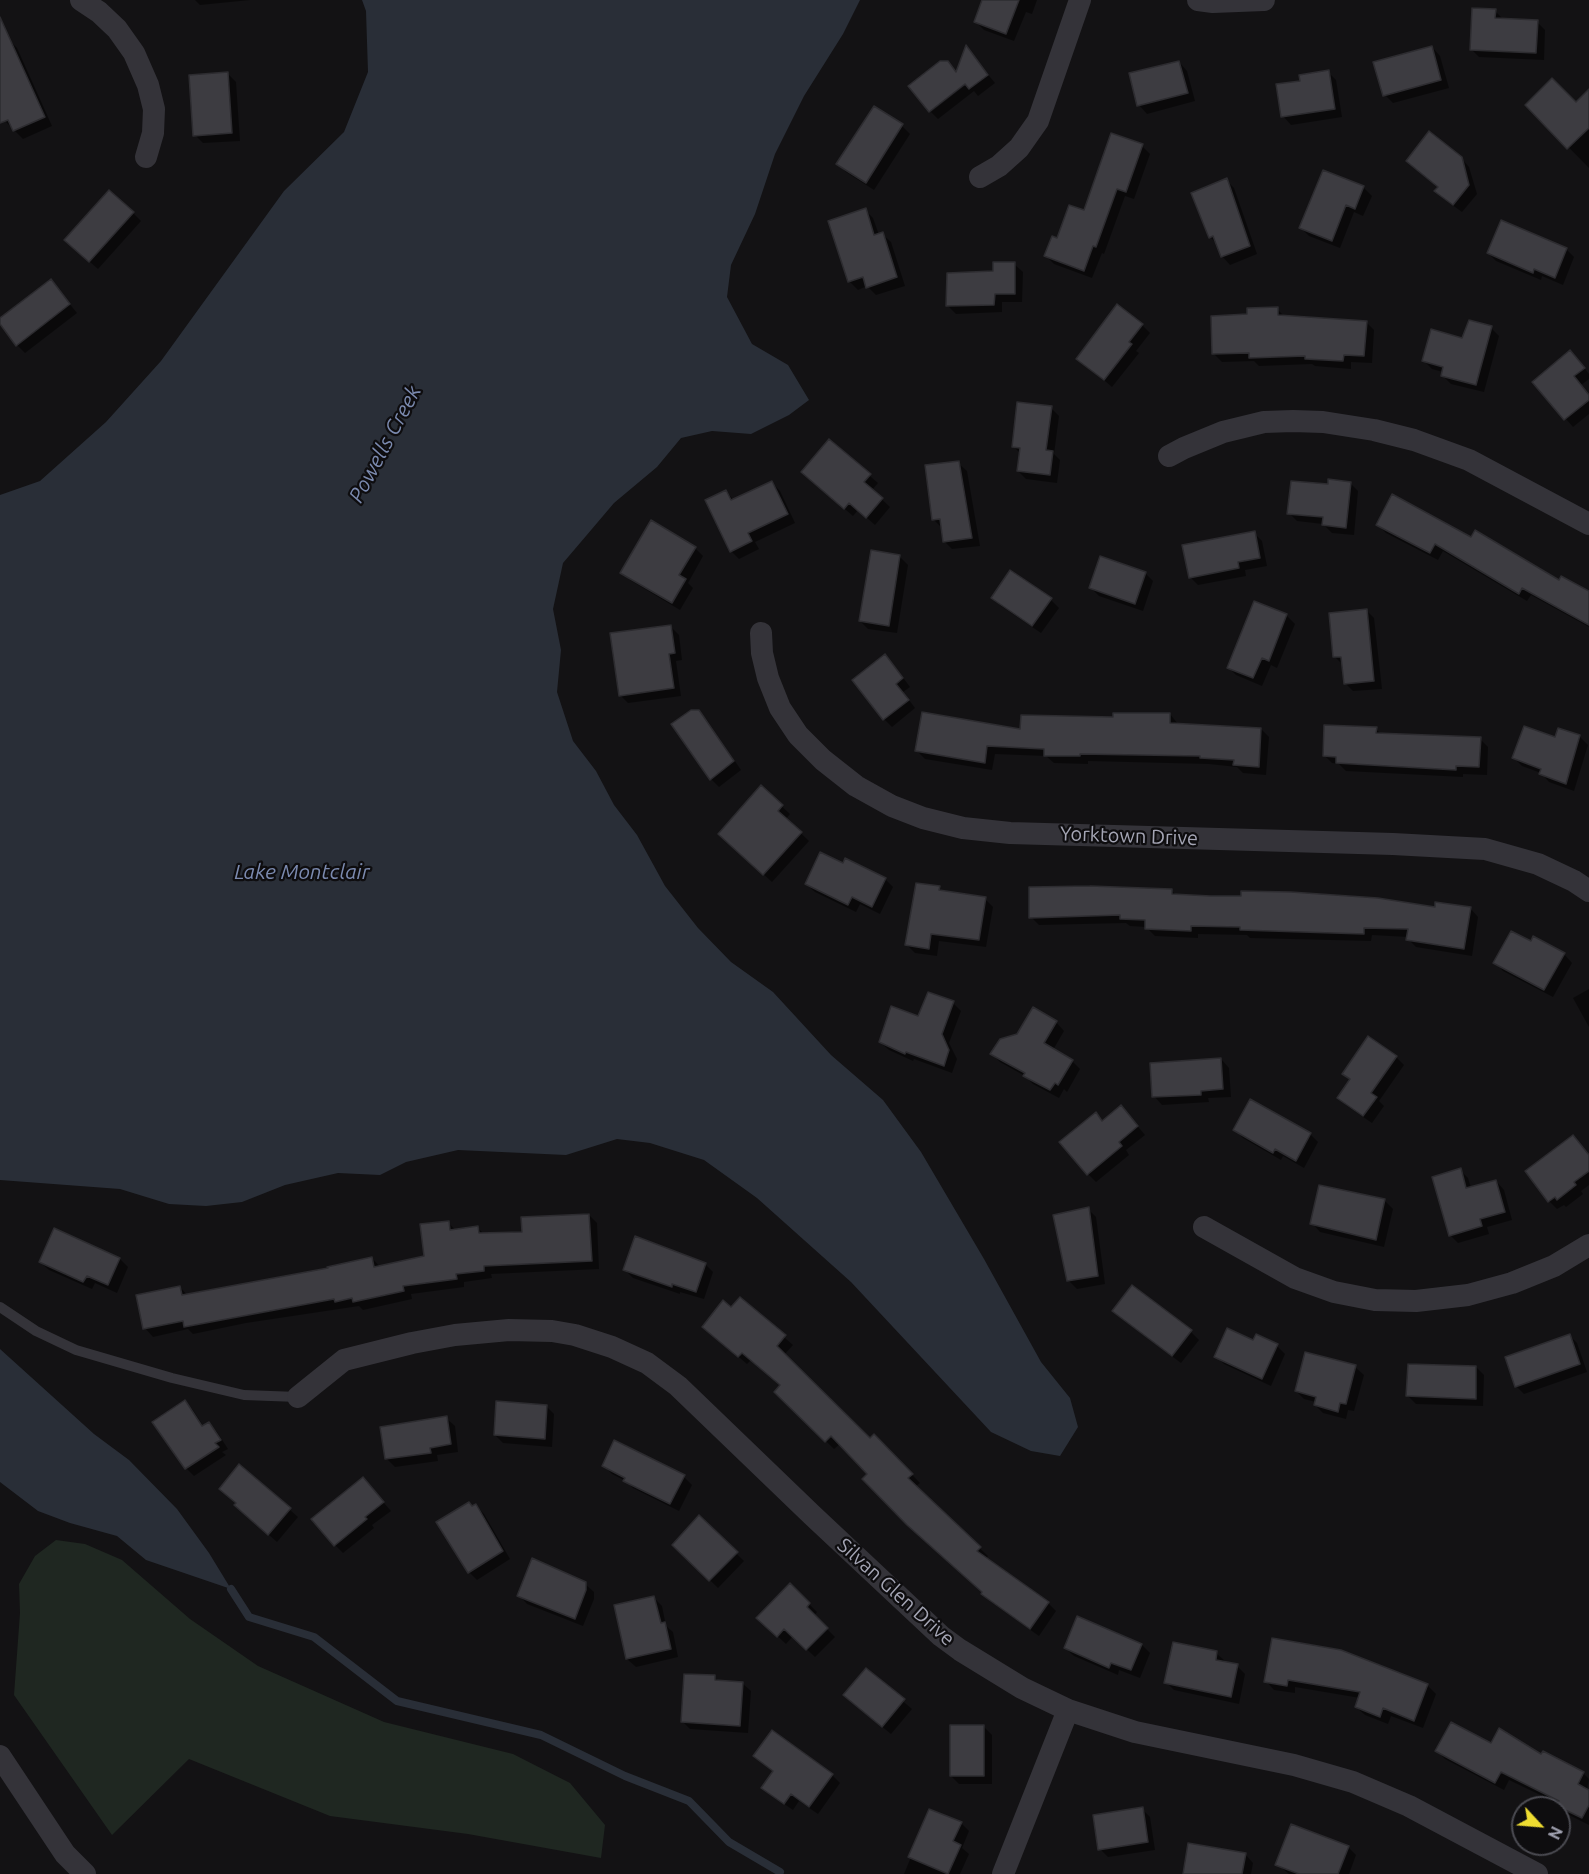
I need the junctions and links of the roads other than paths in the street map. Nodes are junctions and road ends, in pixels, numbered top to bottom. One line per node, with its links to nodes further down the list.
1 (81, 0): 5 (street)
2 (1080, 0): 6 (street)
3 (1198, 0): 4 (street)
4 (1264, 0)
5 (146, 157)
6 (980, 177)
7 (1169, 456): 8 (street)
8 (1589, 524)
9 (761, 633): 10 (street, Yorktown Drive)
10 (1589, 891)
11 (1204, 1227): 12 (street)
12 (1589, 1245)
13 (0, 1307): 14 (lane)
14 (298, 1397): 15 (street, Silvan Glen Drive)
15 (1068, 1710): 18 (street); 19 (street, Silvan Glen Drive)
16 (0, 1756): 17 (street)
17 (85, 1874)
18 (1002, 1874)
19 (1537, 1874)

